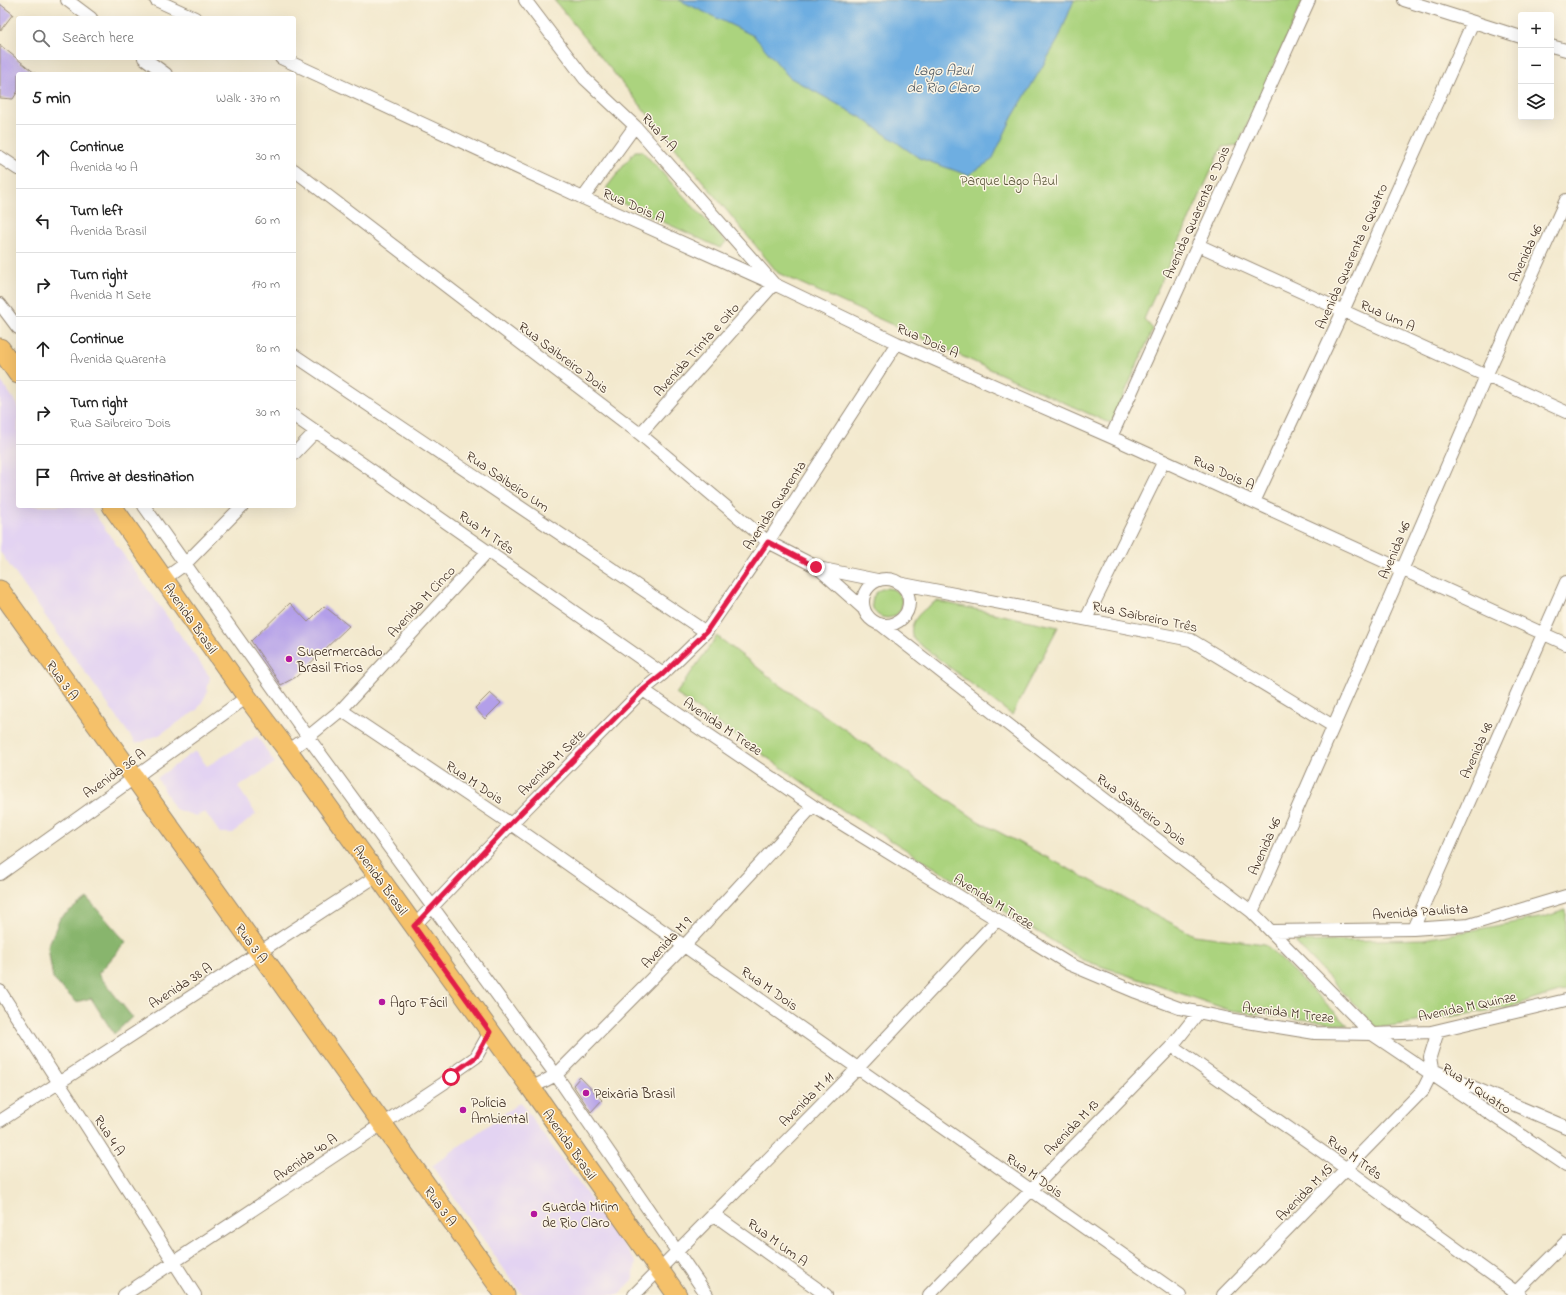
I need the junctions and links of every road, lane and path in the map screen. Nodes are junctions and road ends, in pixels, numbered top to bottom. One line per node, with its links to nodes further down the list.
1 (156, 0): 7 (street)
2 (525, 0): 15 (street, Rua 1-A)
3 (1309, 0): 21 (street, Avenida Quarenta e Dois)
4 (1404, 0): 8 (street)
5 (70, 1): 6 (street)
6 (89, 16)
7 (191, 16)
8 (1473, 22): 9 (street); 24 (street, Avenida Quarenta e Quatro)
9 (1518, 36)
10 (1554, 47): 11 (street)
11 (1566, 50)
12 (147, 60): 14 (street)
13 (285, 60): 19 (street, Rua Dois A)
14 (163, 72)
15 (635, 126): 19 (street); 22 (street, Rua 1-A)
16 (0, 157): 17 (street)
17 (16, 168)
18 (296, 172): 34 (street, Rua Saibreiro Dois)
19 (583, 198): 22 (street, Rua Dois A)
20 (1566, 200): 30 (street, Avenida 46)
21 (1198, 245): 24 (street, Rua Um A); 35 (street, Avenida Quarenta e Dois)
22 (774, 284): 26 (street, Rua Dois A); 34 (street, Avenida Trinta e Oito)
23 (0, 304): 25 (street)
24 (1343, 311): 30 (street, Rua Um A); 38 (street, Avenida Quarenta e Quatro)
25 (16, 325)
26 (897, 343): 35 (street, Rua Dois A); 42 (street, Avenida Quarenta)
27 (0, 348): 29 (main road)
28 (296, 356): 57 (street, Rua Saibeiro Um)
29 (16, 371)
30 (1486, 376): 31 (street, Rua Um A); 46 (street, Avenida 46)
31 (1566, 412)
32 (296, 417): 33 (street, Rua M Três)
33 (316, 431): 36 (street); 43 (street, Rua M Três)
34 (640, 434): 42 (street, Rua Saibreiro Dois)
35 (1111, 437): 37 (street, Rua Dois A)
36 (296, 452)
37 (1164, 461): 38 (street, Rua Dois A); 55 (street)
38 (1254, 502): 46 (street, Rua Dois A)
39 (113, 508): 47 (main road, Avenida Brasil)
40 (145, 508): 44 (street, Avenida Brasil)
41 (240, 508): 44 (street)
42 (768, 542): 45 (street, Rua Saibreiro Dois); 57 (street, Avenida Quarenta)
43 (488, 551): 60 (street, Rua M Três); 63 (street, Avenida M Cinco)
44 (185, 564): 47 (street); 65 (street, Avenida Brasil)
45 (816, 567): 48 (street, Rua Saibreiro Dois); 54 (street, Rua Saibreiro Dois)
46 (1402, 570): 58 (street, Rua Dois A); 64 (street, Avenida 46)
47 (164, 579): 62 (main road, Avenida Brasil)
48 (877, 580): 50 (street); 54 (street)
49 (1566, 582): 58 (street, Avenida 48)
50 (898, 583): 51 (street, Rua Saibreiro Três); 52 (street)
51 (929, 589): 52 (street, Rua Saibreiro Três); 55 (street, Rua Saibreiro Três)
52 (908, 596): 56 (street)
53 (2, 597): 67 (main road, Rua 3 A)
54 (864, 610): 56 (street)
55 (1086, 619): 64 (street, Rua Saibreiro Três)
56 (880, 624): 74 (street, Rua Saibreiro Dois)
57 (706, 632): 60 (street, Avenida Quarenta)
58 (1543, 634): 59 (street, Rua Dois A); 77 (street, Avenida 48)
59 (1566, 644)
60 (663, 674): 61 (street, Avenida M Sete)
61 (643, 690): 68 (street, Avenida M Treze); 69 (street, Avenida M Sete)
62 (247, 697): 66 (main road, Avenida Brasil); 67 (street, Avenida 36 A)
63 (341, 710): 65 (street, Avenida M Cinco); 69 (street, Rua M Dois)
64 (1333, 726): 74 (street, Avenida 46)
65 (308, 738): 66 (street, Avenida M Cinco); 73 (street, Avenida Brasil)
66 (288, 751): 71 (main road, Avenida Brasil)
67 (133, 778): 70 (street, Avenida 36 A); 80 (main road, Rua 3 A)
68 (813, 806): 75 (street, Avenida M Treze); 79 (street, Avenida M 9)
69 (510, 824): 73 (street, Avenida M Sete); 79 (street, Rua M Dois)
70 (0, 874)
71 (378, 875): 76 (main road, Avenida Brasil); 80 (street, Avenida 38 A)
72 (1566, 896): 77 (street, Avenida Paulista)
73 (432, 907): 76 (street, Avenida M Sete); 90 (street, Avenida Brasil)
74 (1252, 912): 78 (street, Rua Saibreiro Dois)
75 (996, 921): 83 (street, Avenida M Treze); 88 (street, Avenida M 11)
76 (414, 926): 85 (main road, Avenida Brasil)
77 (1413, 929): 78 (street, Avenida Paulista)
78 (1271, 931): 86 (street, Rua Saibreiro Dois)
79 (684, 946): 88 (street, Rua M Dois); 90 (street, Avenida M 9)
80 (258, 952): 91 (street, Avenida 38 A); 94 (main road, Rua 3 A)
81 (0, 991): 91 (street, Rua 4 A)
82 (1566, 1000): 84 (street, Avenida M Quinze)
83 (1199, 1012): 86 (street, Avenida M Treze); 87 (street, Avenida M 13)
84 (1438, 1031): 86 (street, Avenida M Quinze); 89 (street)
85 (490, 1032): 92 (main road, Avenida Brasil); 94 (street, Avenida 40 A)
86 (1372, 1034): 89 (street, Rua M Quatro)
87 (1172, 1046): 97 (street, Rua M Três); 98 (street, Avenida M 13)
88 (858, 1068): 98 (street, Rua M Dois); 99 (street, Avenida M 11)
89 (1431, 1072): 95 (street); 96 (street, Rua M Quatro); 97 (street, Avenida M 15)
90 (556, 1075): 92 (street, Avenida M 9); 101 (street, Avenida Brasil)
91 (59, 1083): 93 (street, Avenida 38 A); 102 (street, Rua 4 A)
92 (531, 1088): 103 (main road, Avenida Brasil)
93 (0, 1121)
94 (382, 1124): 102 (street, Avenida 40 A); 107 (main road, Rua 3 A)
95 (1566, 1127)
96 (1566, 1165)
97 (1347, 1170): 104 (street, Rua M Três); 114 (street, Avenida M 15)
98 (1031, 1190): 112 (street, Avenida M 13); 113 (street, Rua M Dois)
99 (713, 1214): 101 (street, Avenida M 11); 111 (street, Rua M Um A)
100 (1566, 1242): 104 (street)
101 (677, 1252): 103 (street, Avenida M 11); 110 (street, Avenida Brasil)
102 (174, 1262): 105 (street, Avenida 40 A); 106 (street, Rua 4 A)
103 (659, 1270): 108 (street, Avenida M 11); 109 (main road, Avenida Brasil)
104 (1516, 1294)
105 (124, 1295)
106 (195, 1295)
107 (505, 1295)
108 (634, 1295)
109 (677, 1295)
110 (708, 1295)
111 (826, 1295)
112 (929, 1295)
113 (1180, 1295)
114 (1224, 1295)

